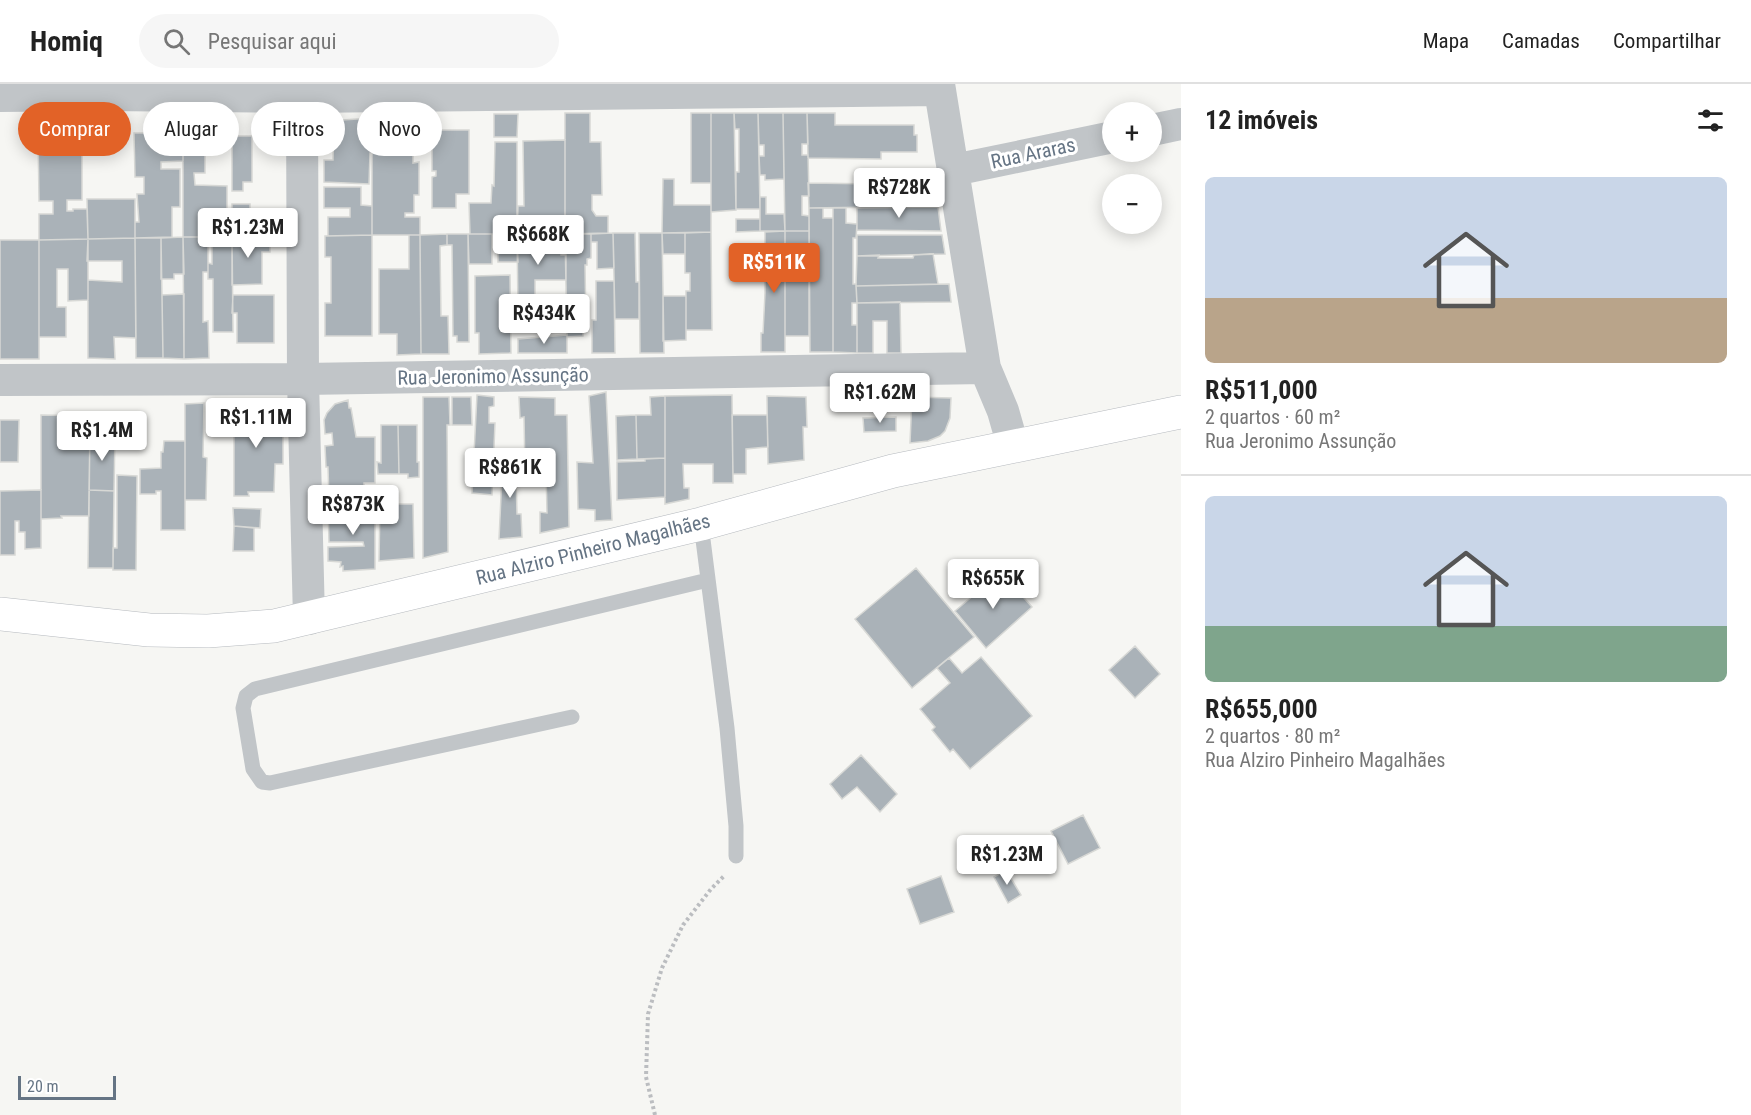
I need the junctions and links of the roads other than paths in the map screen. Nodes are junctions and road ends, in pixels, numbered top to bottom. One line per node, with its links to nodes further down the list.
1 (940, 87): 2 (street); 8 (street)
2 (466, 89): 4 (street)
3 (0, 96): 4 (street)
4 (302, 97): 10 (street)
5 (1181, 124): 6 (street)
6 (1162, 128)
7 (1102, 139): 8 (street, Rua Araras)
8 (954, 170): 9 (street)
9 (985, 368): 10 (street, Rua Jeronimo Assunção); 13 (street)
10 (303, 378): 11 (street, Rua Jeronimo Assunção); 17 (street)
11 (0, 380)
12 (1181, 412): 13 (street, Rua Alziro Pinheiro Magalhães)
13 (1014, 446): 14 (street, Rua Alziro Pinheiro Magalhães)
14 (701, 524): 15 (lane); 17 (street, Rua Alziro Pinheiro Magalhães)
15 (708, 580): 18 (lane); 19 (lane)
16 (0, 614): 17 (street, Rua Alziro Pinheiro Magalhães)
17 (309, 619)
18 (572, 717)
19 (736, 856)

